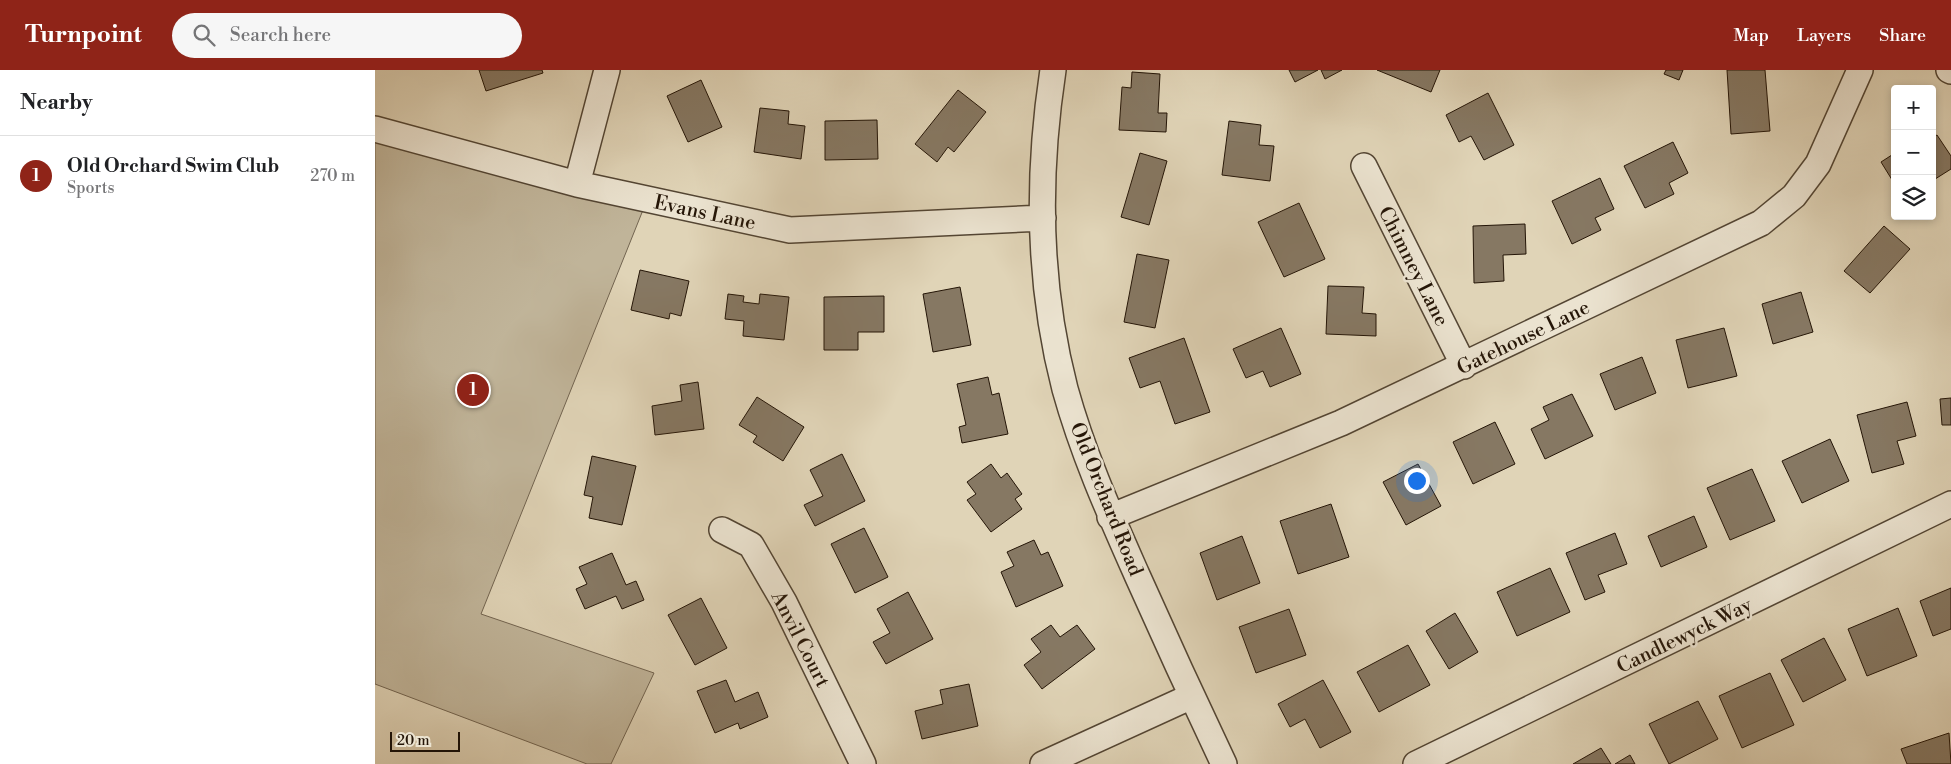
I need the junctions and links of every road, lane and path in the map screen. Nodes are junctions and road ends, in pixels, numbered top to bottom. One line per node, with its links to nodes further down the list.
1 (607, 70): 6 (street)
2 (1053, 70): 7 (street, Old Orchard Road)
3 (1860, 70): 8 (street, Gatehouse Lane)
4 (375, 129): 6 (street, Evans Lane)
5 (1363, 166): 8 (street, Chimney Lane)
6 (577, 184): 7 (street, Evans Lane)
7 (1043, 218): 10 (street, Old Orchard Road)
8 (1464, 366): 10 (street, Gatehouse Lane)
9 (1951, 504): 16 (street, Candlewyck Way)
10 (1110, 517): 12 (street, Old Orchard Road)
11 (722, 530): 13 (street, Anvil Court)
12 (1192, 696): 14 (street); 15 (street, Old Orchard Road)
13 (863, 764)
14 (1043, 764)
15 (1224, 764)
16 (1416, 764)

